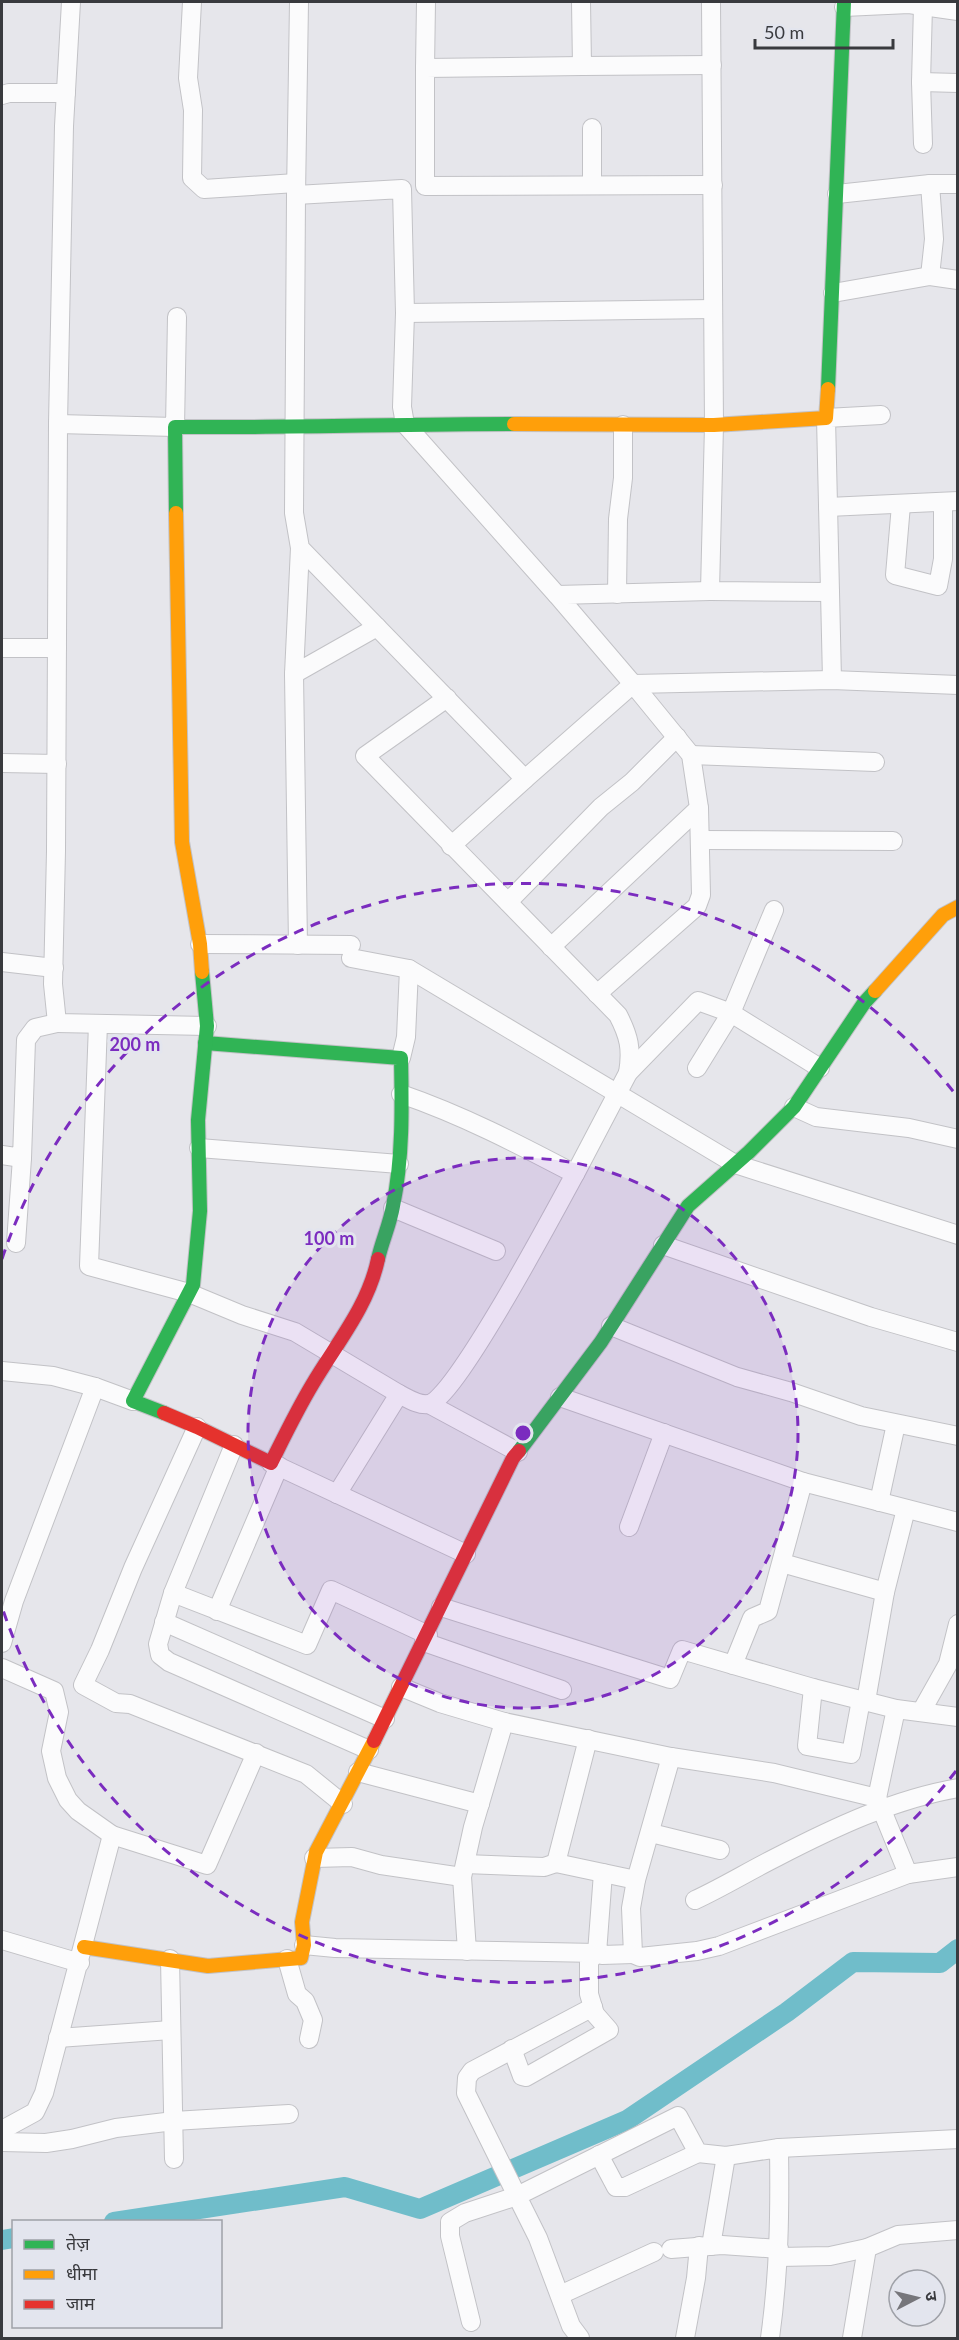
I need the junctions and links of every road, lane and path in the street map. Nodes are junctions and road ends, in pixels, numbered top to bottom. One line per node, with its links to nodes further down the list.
1 (71, 2): 15 (street)
2 (192, 2): 24 (street)
3 (299, 2): 24 (street)
4 (426, 2): 12 (street)
5 (581, 2): 11 (street)
6 (711, 2): 10 (street)
7 (844, 4): 8 (street); 26 (street)
8 (923, 6): 9 (street); 13 (street)
9 (957, 11)
10 (712, 65): 11 (street); 22 (street)
11 (582, 66): 12 (street)
12 (425, 68): 23 (street)
13 (921, 82): 14 (street); 18 (street)
14 (957, 83)
15 (66, 93): 16 (street); 35 (street)
16 (2, 95)
17 (592, 128): 21 (street)
18 (923, 144)
19 (930, 184): 20 (street); 26 (street); 27 (street)
20 (957, 184)
21 (592, 185): 22 (street); 23 (street)
22 (713, 185): 30 (street)
23 (425, 186): 25 (street)
24 (296, 189): 25 (street); 40 (street)
25 (402, 189): 31 (street)
26 (837, 194): 29 (street)
27 (930, 276): 28 (street); 29 (street)
28 (957, 280)
29 (833, 293): 34 (street)
30 (713, 309): 31 (street); 38 (street)
31 (405, 313): 36 (street)
32 (177, 316): 39 (street)
33 (881, 415): 34 (street)
34 (825, 418): 38 (street); 43 (street)
35 (58, 424): 39 (street); 51 (street)
36 (405, 424): 37 (street); 40 (street); 48 (street)
37 (622, 425): 38 (street); 47 (street)
38 (714, 425): 45 (street)
39 (175, 427): 40 (street); 70 (street)
40 (293, 428): 44 (street)
41 (950, 501): 42 (street); 42 (street)
42 (901, 505): 43 (street)
43 (828, 507): 46 (street)
44 (300, 548): 49 (street); 52 (street)
45 (710, 591): 46 (street); 47 (street)
46 (830, 592): 53 (street)
47 (617, 594): 48 (street)
48 (557, 595): 54 (street)
49 (377, 627): 52 (street); 56 (street)
50 (2, 648): 51 (street)
51 (57, 648): 61 (street)
52 (294, 674): 71 (street)
53 (832, 680): 54 (street); 55 (street)
54 (633, 684): 57 (street); 62 (street)
55 (957, 685)
56 (447, 698): 62 (street); 66 (street)
57 (677, 737): 58 (street); 67 (street)
58 (691, 755): 59 (street); 63 (street)
59 (875, 762)
60 (2, 763): 61 (street)
61 (57, 764): 74 (street)
62 (525, 779): 66 (street)
63 (699, 808): 64 (street); 72 (street)
64 (700, 840): 65 (street); 76 (street)
65 (893, 841)
66 (451, 846): 67 (street)
67 (508, 902): 72 (street)
68 (957, 907): 83 (street)
69 (774, 910): 77 (street)
70 (200, 944): 71 (street); 80 (street)
71 (298, 945): 75 (street)
72 (551, 947): 76 (street)
73 (2, 962): 74 (street)
74 (54, 968): 78 (street)
75 (409, 969): 81 (street); 86 (street)
76 (597, 994): 84 (street)
77 (731, 1013): 82 (street); 83 (street); 84 (street)
78 (57, 1023): 79 (street); 91 (street)
79 (98, 1024): 80 (street); 100 (street)
80 (206, 1035): 81 (street); 89 (street)
81 (401, 1058): 85 (street)
82 (698, 1068)
83 (820, 1068): 87 (street)
84 (628, 1072): 86 (street)
85 (401, 1094): 92 (street); 94 (street)
86 (617, 1094): 93 (street); 94 (street)
87 (794, 1107): 88 (street); 93 (street)
88 (957, 1139)
89 (199, 1148): 92 (street); 100 (street)
90 (2, 1155): 91 (street)
91 (22, 1158): 97 (street)
92 (399, 1164): 95 (street)
93 (735, 1164): 96 (street); 98 (street)
94 (575, 1174): 109 (street)
95 (393, 1208): 99 (street); 103 (street)
96 (957, 1235)
97 (16, 1243)
98 (663, 1245): 101 (street); 102 (street)
99 (496, 1251)
100 (189, 1293): 103 (street); 108 (street)
101 (611, 1326): 107 (street); 110 (street)
102 (957, 1342)
103 (331, 1354): 106 (street); 116 (street)
104 (2, 1371): 105 (street)
105 (95, 1387): 108 (street); 132 (street)
106 (399, 1394): 109 (street); 118 (street)
107 (560, 1397): 113 (street); 115 (street)
108 (133, 1401): 111 (street)
109 (429, 1404): 115 (street)
110 (896, 1424): 112 (street); 119 (street)
111 (197, 1427): 114 (street); 147 (street)
112 (956, 1429)
113 (664, 1433): 117 (street); 122 (street)
114 (234, 1445): 116 (street); 126 (street)
115 (518, 1452): 123 (street)
116 (275, 1465): 118 (street); 128 (street)
117 (803, 1482): 119 (street); 124 (street)
118 (337, 1494): 123 (street)
119 (879, 1502): 120 (street)
120 (906, 1509): 121 (street); 125 (street)
121 (957, 1522)
122 (629, 1527)
123 (466, 1554): 127 (street)
124 (782, 1563): 125 (street); 133 (street)
125 (885, 1592): 139 (street)
126 (173, 1593): 128 (street); 129 (street)
127 (441, 1607): 131 (street); 133 (street)
128 (217, 1611): 131 (street)
129 (164, 1622): 143 (street); 146 (street)
130 (957, 1624): 134 (street)
131 (426, 1638): 136 (street); 138 (street)
132 (2, 1643)
133 (733, 1665): 137 (street)
134 (952, 1665): 141 (street)
135 (2, 1668): 155 (street)
136 (401, 1687): 143 (street); 144 (street)
137 (813, 1688): 139 (street); 139 (street)
138 (562, 1690)
139 (864, 1700): 140 (street)
140 (896, 1709): 141 (street); 151 (street)
141 (921, 1712): 142 (street)
142 (957, 1717)
143 (385, 1719): 146 (street)
144 (504, 1722): 145 (street); 153 (street)
145 (588, 1740): 148 (street); 158 (street)
146 (369, 1750): 149 (street)
147 (256, 1753): 152 (street); 155 (street)
148 (671, 1757): 151 (street); 154 (street)
149 (358, 1772): 152 (street); 153 (street)
150 (957, 1788): 151 (street)
151 (879, 1803): 162 (street); 164 (street)
152 (343, 1804): 157 (street)
153 (480, 1804): 160 (street)
154 (651, 1833): 156 (street); 163 (street)
155 (112, 1835): 170 (street)
156 (720, 1850)
157 (314, 1858): 160 (street); 166 (street)
158 (556, 1863): 160 (street); 161 (street)
159 (957, 1867): 162 (street)
160 (463, 1871): 167 (street)
161 (603, 1873): 163 (street); 168 (street)
162 (908, 1874): 169 (street)
163 (636, 1880): 169 (street)
164 (695, 1900)
165 (2, 1940): 170 (street)
166 (304, 1945): 167 (street); 172 (street)
167 (467, 1951): 168 (street)
168 (597, 1953): 169 (street); 173 (street)
169 (633, 1954)
170 (82, 1955): 171 (street); 175 (street)
171 (170, 1959): 172 (street); 174 (street)
172 (287, 1959): 176 (street)
173 (593, 2007): 177 (street); 177 (street)
174 (171, 2030): 175 (street); 179 (street)
175 (58, 2038): 180 (street)
176 (309, 2039)
177 (512, 2049): 188 (street)
178 (289, 2114): 179 (street)
179 (174, 2121): 182 (street); 187 (street)
180 (2, 2130)
181 (957, 2139): 183 (street)
182 (2, 2142)
183 (778, 2148): 186 (street); 192 (street)
184 (698, 2153): 185 (street); 185 (street); 186 (street)
185 (599, 2155): 188 (street)
186 (726, 2156): 190 (street)
187 (174, 2159)
188 (514, 2190): 193 (street); 194 (street)
189 (957, 2230): 191 (street)
190 (705, 2246): 192 (street); 193 (street); 196 (street)
191 (867, 2248): 192 (street); 198 (street)
192 (779, 2253): 197 (street)
193 (560, 2295): 195 (street)
194 (471, 2322)
195 (580, 2338)
196 (685, 2338)
197 (770, 2338)
198 (852, 2338)

